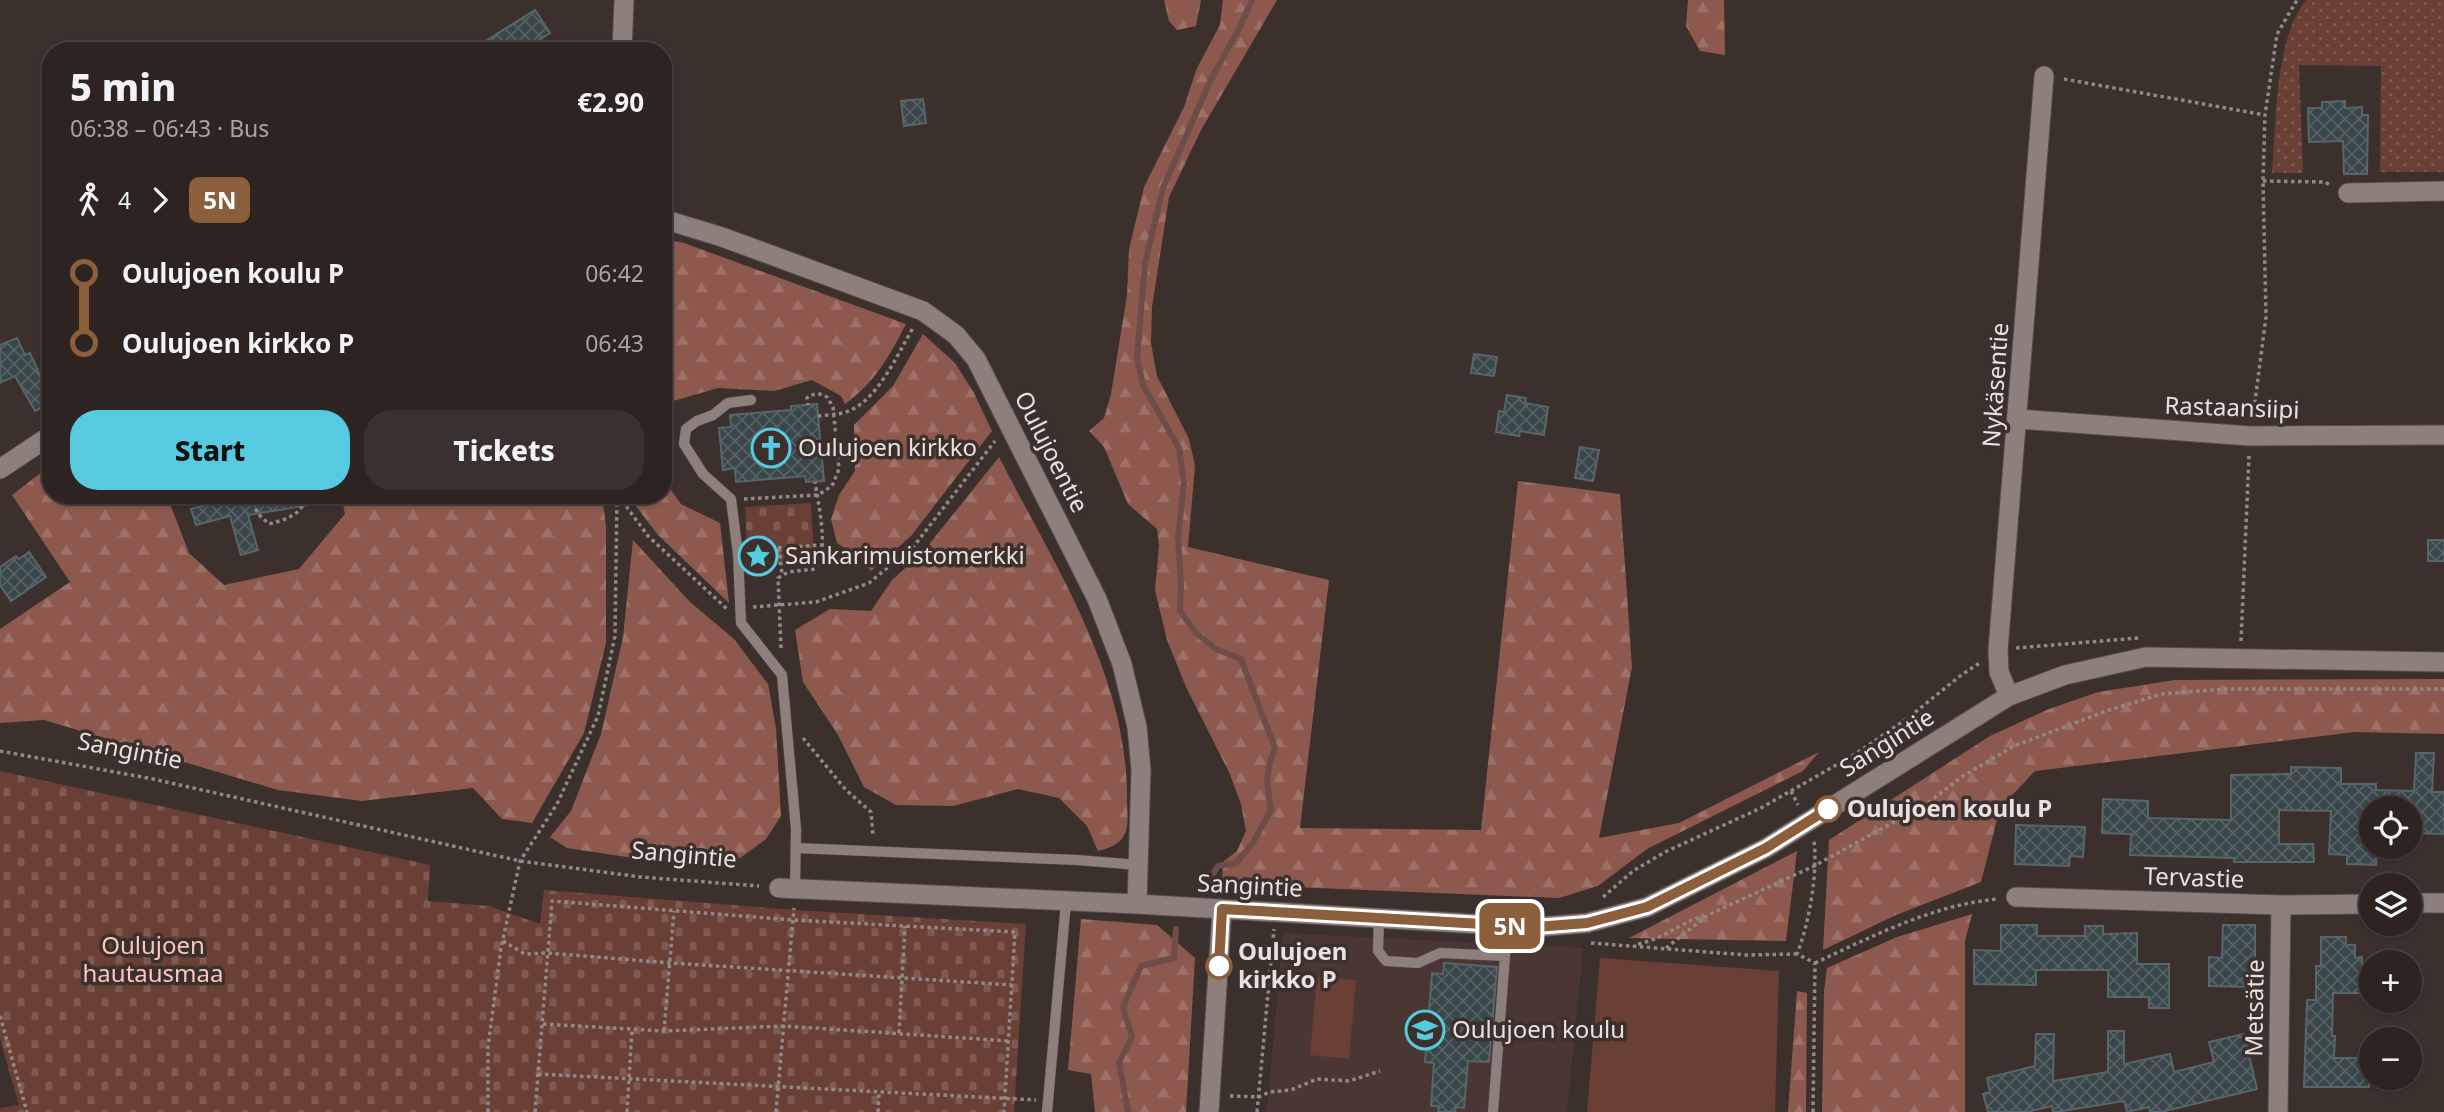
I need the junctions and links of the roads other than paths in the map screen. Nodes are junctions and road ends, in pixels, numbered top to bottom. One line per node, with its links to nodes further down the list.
1 (624, 0): 2 (street)
2 (622, 42)
3 (2044, 76): 8 (street, Nykäsentie)
4 (2444, 191): 5 (street)
5 (2348, 193)
6 (672, 222): 15 (street, Oulujoentie)
7 (751, 400): 14 (lane)
8 (2018, 419): 9 (street, Rastaansiipi); 13 (street, Nykäsentie)
9 (2444, 435)
10 (42, 441): 11 (street)
11 (0, 469)
12 (2444, 662): 13 (street, Sangintie)
13 (2009, 696): 26 (street, Sangintie)
14 (796, 848): 15 (lane); 16 (lane)
15 (1139, 865): 21 (street, Oulujoentie)
16 (787, 888): 18 (street, Sangintie)
17 (2016, 897): 23 (street, Tervastie)
18 (1066, 902): 21 (street, Sangintie); 29 (lane)
19 (2422, 903): 20 (street)
20 (2444, 903)
21 (1137, 904): 24 (street, Sangintie)
22 (2359, 904): 23 (street, Tervastie)
23 (2281, 905): 31 (street, Metsätie)
24 (1222, 909): 25 (street, Sangintie); 28 (street)
25 (1379, 918): 26 (street, Sangintie); 27 (lane)
26 (1510, 926): 27 (lane)
27 (1505, 956): 30 (lane)
28 (1209, 1103)
29 (1048, 1107)
30 (1493, 1112)
31 (2278, 1112)

